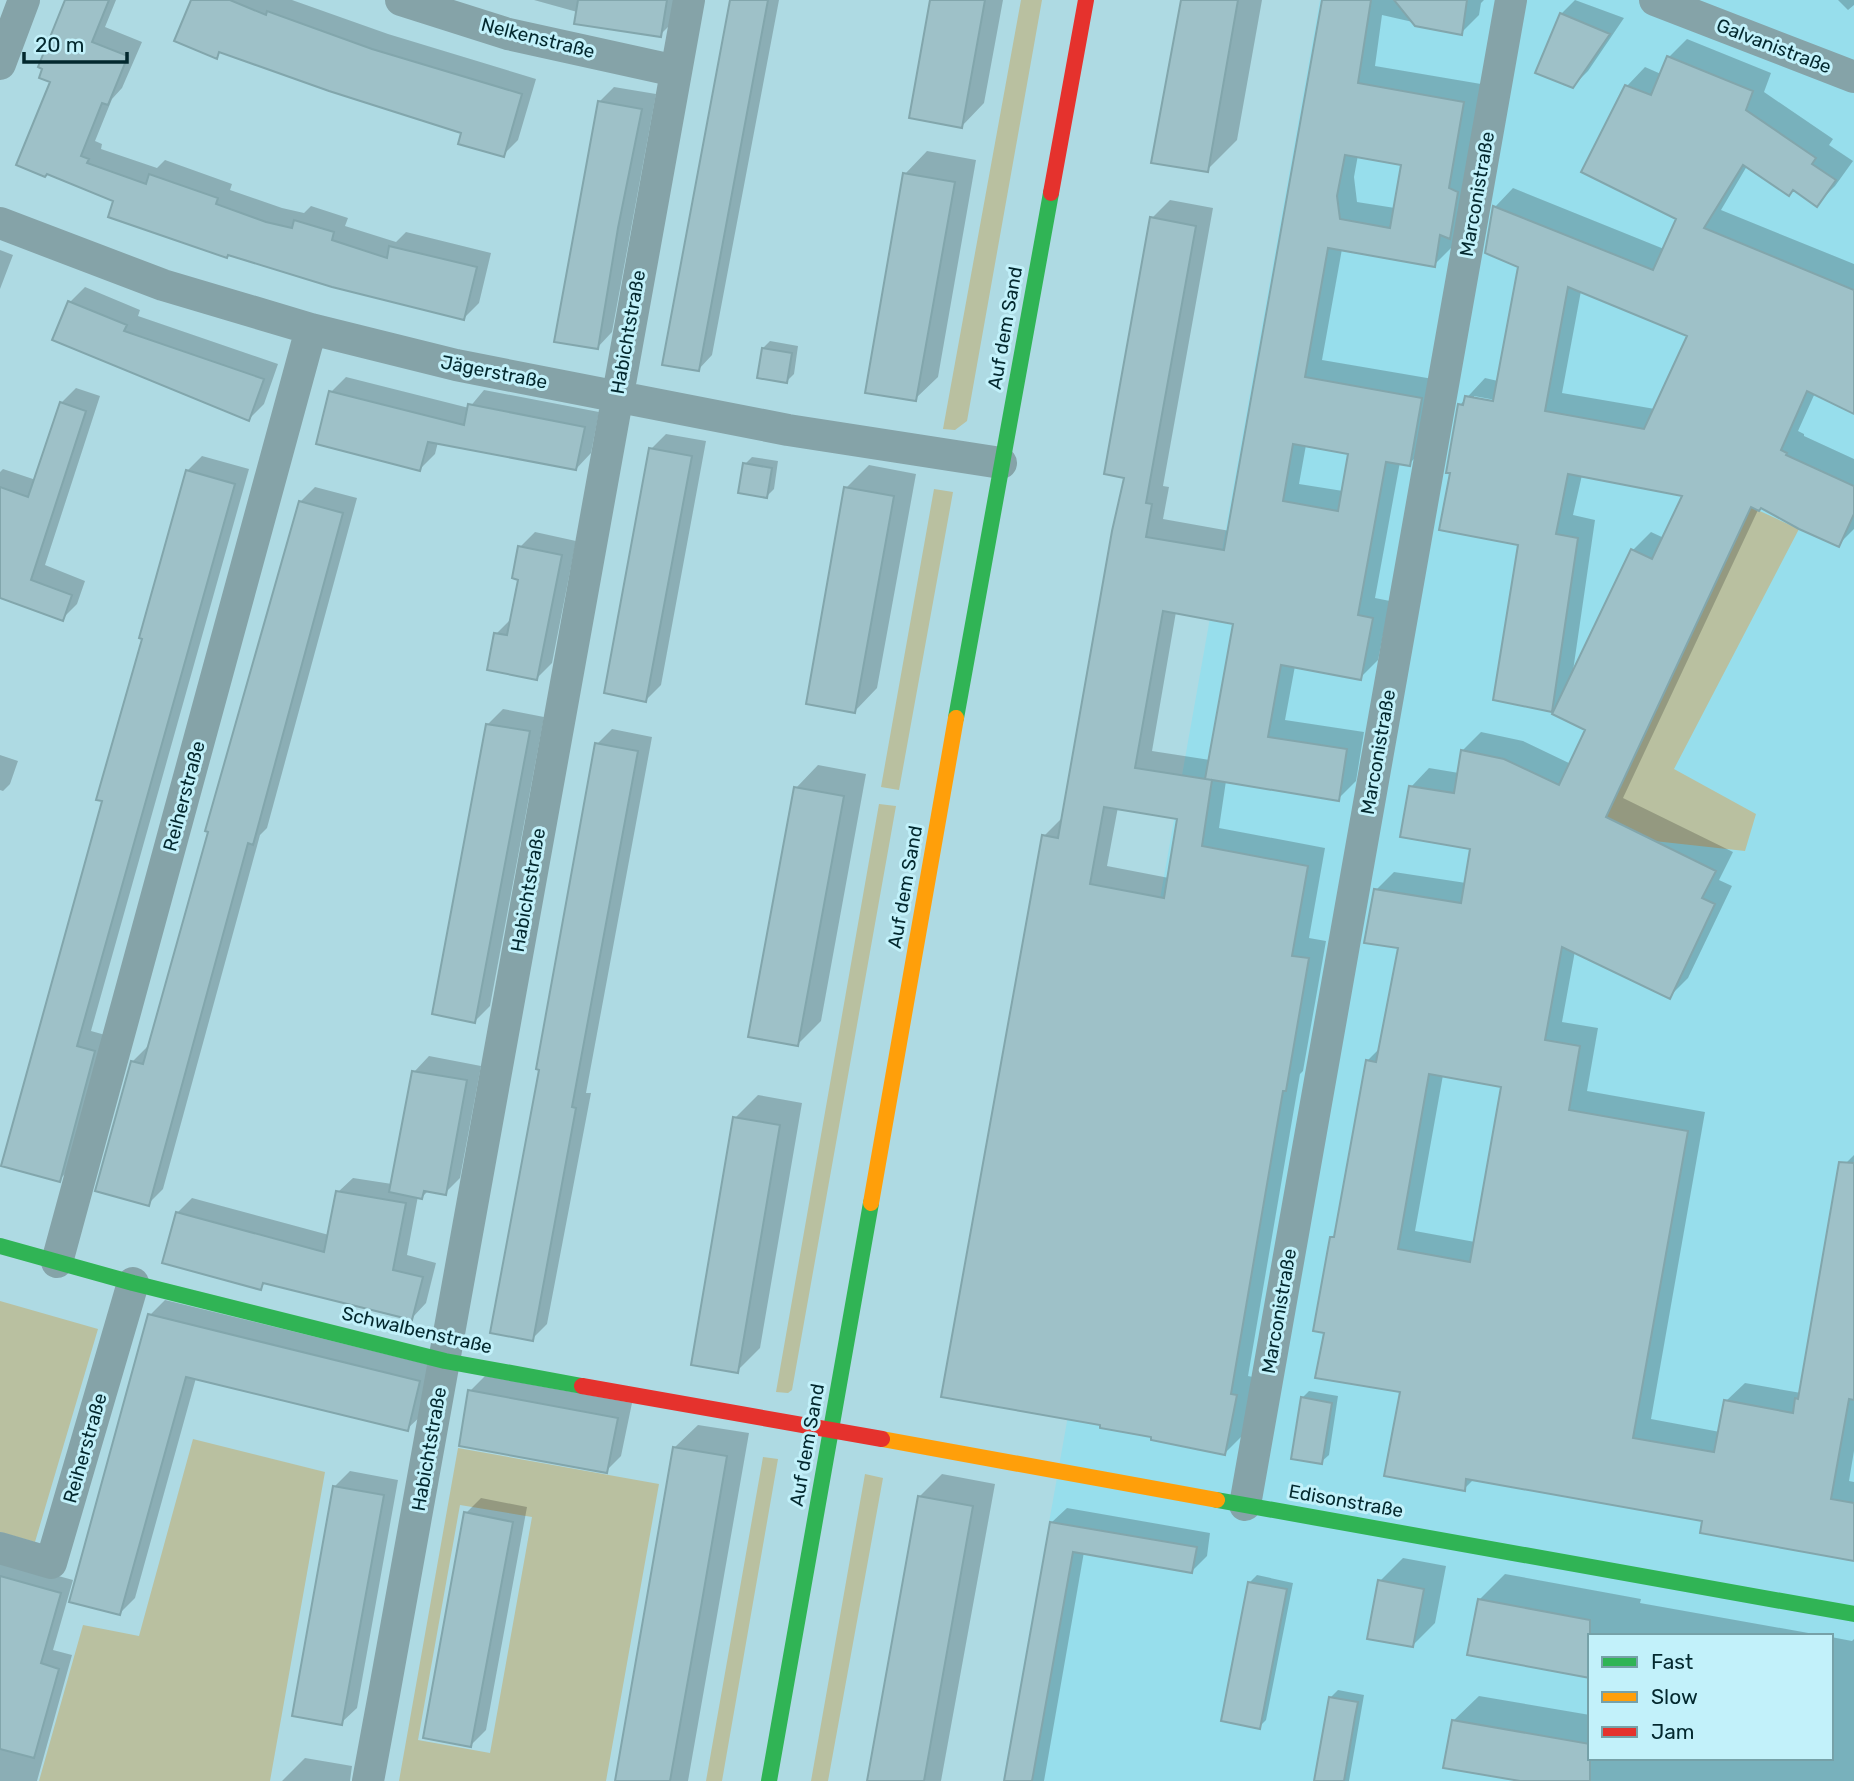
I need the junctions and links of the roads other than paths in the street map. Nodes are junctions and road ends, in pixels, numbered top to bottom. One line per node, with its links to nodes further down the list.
1 (24, 0): 7 (street)
2 (401, 0): 8 (street, Nelkenstraße)
3 (689, 0): 8 (street, Habichtstraße)
4 (1086, 0): 13 (street, Auf dem Sand)
5 (1511, 0): 19 (street, Marconistraße)
6 (1655, 0): 9 (street, Galvanistraße)
7 (0, 64)
8 (676, 71): 12 (street, Habichtstraße)
9 (1854, 77)
10 (0, 223): 11 (street, Jägerstraße)
11 (311, 329): 12 (street, Jägerstraße); 15 (street, Reiherstraße)
12 (616, 396): 13 (street, Jägerstraße); 17 (street, Habichtstraße)
13 (1002, 464): 18 (street, Auf dem Sand)
14 (0, 1246): 15 (street, Schwalbenstraße)
15 (57, 1262): 16 (street, Schwalbenstraße)
16 (133, 1283): 17 (street, Schwalbenstraße); 20 (street, Reiherstraße)
17 (445, 1361): 18 (street, Schwalbenstraße); 22 (street, Habichtstraße)
18 (831, 1431): 19 (street, Edisonstraße); 23 (street, Auf dem Sand)
19 (1245, 1505): 21 (street, Edisonstraße)
20 (0, 1548)
21 (1854, 1614)
22 (368, 1781)
23 (769, 1781)

